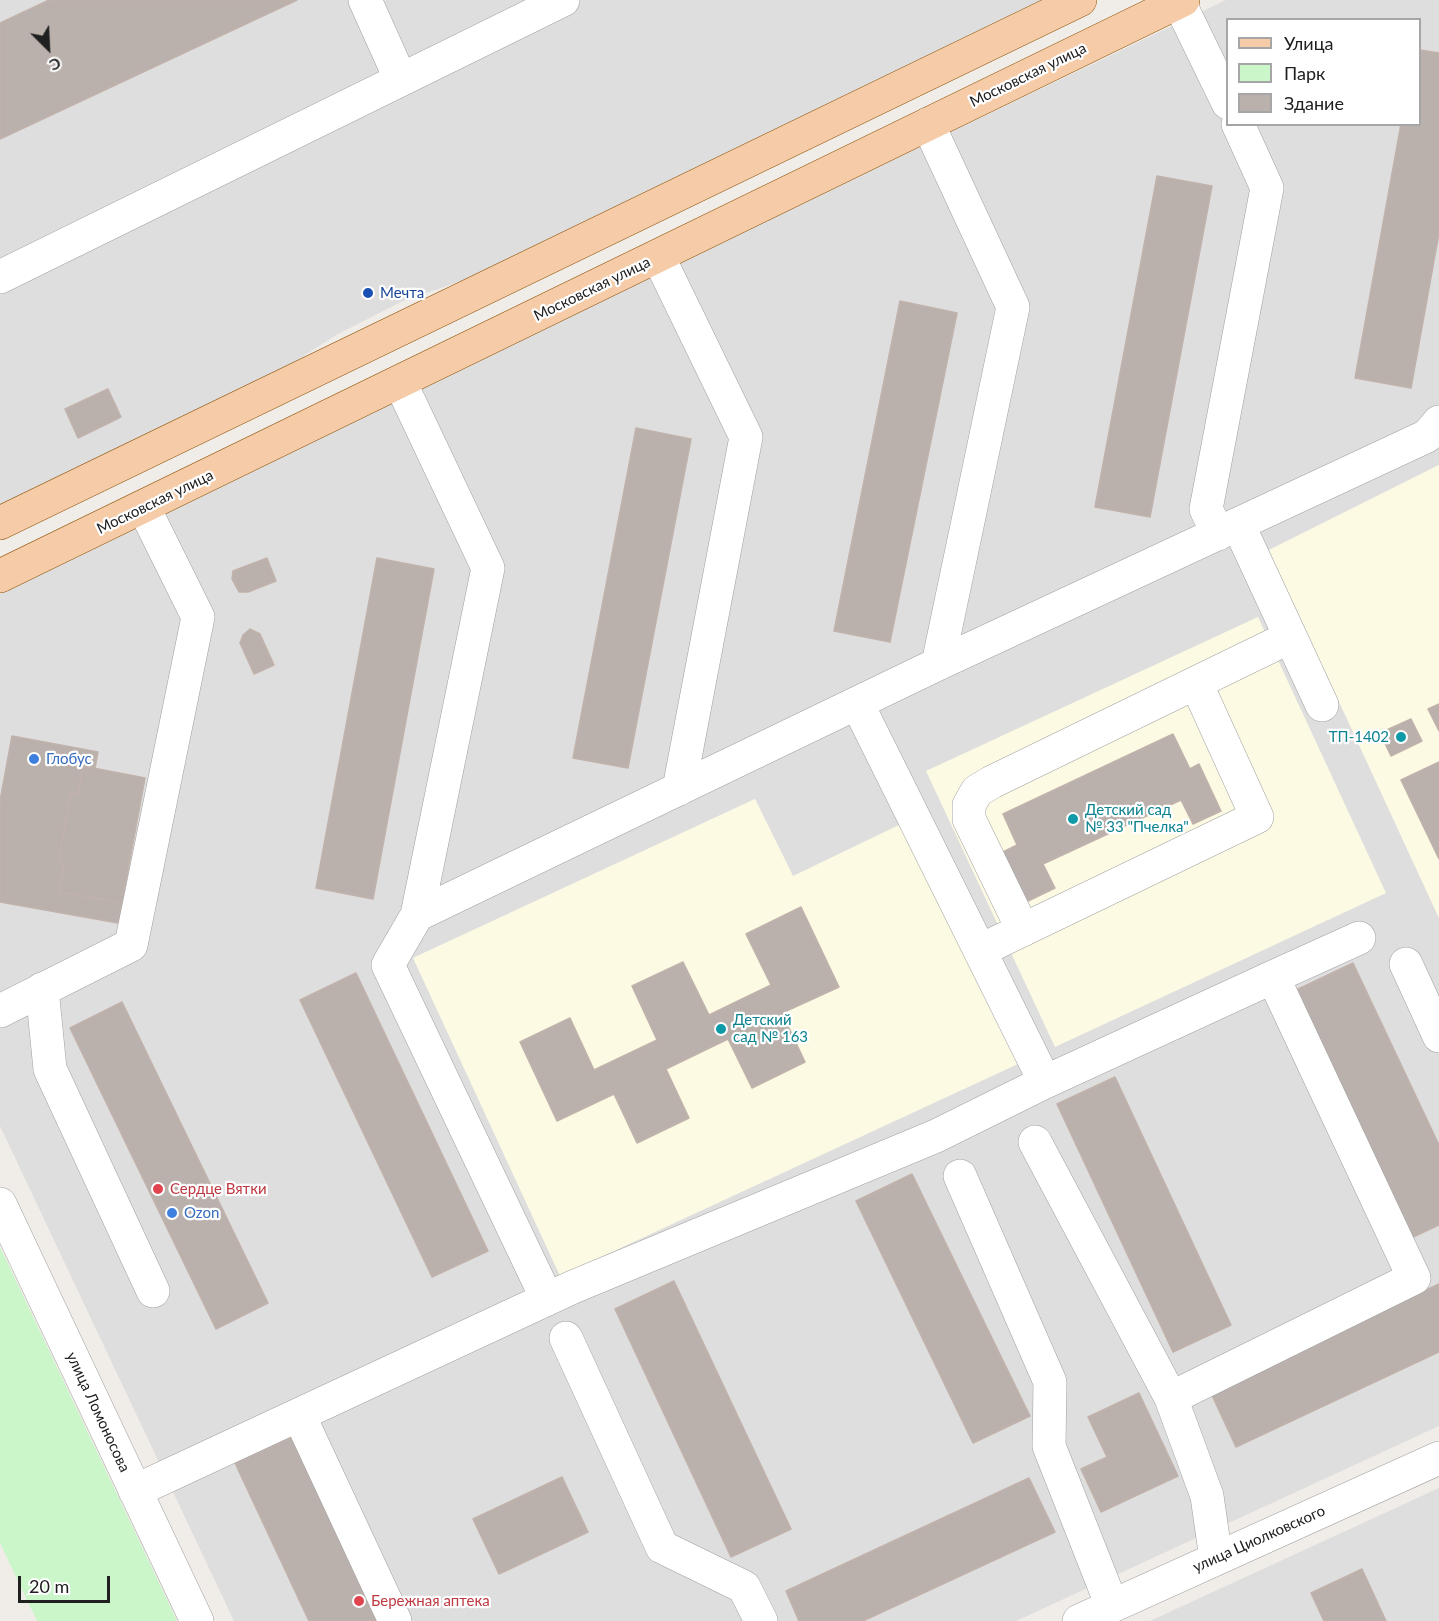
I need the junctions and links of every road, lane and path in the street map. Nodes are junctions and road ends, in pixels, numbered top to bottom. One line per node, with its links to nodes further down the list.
1 (365, 0): 5 (street)
2 (563, 0): 5 (street)
3 (1080, 0): 14 (main road)
4 (1181, 1): 6 (street); 7 (main road, Московская улица)
5 (399, 78): 10 (street)
6 (1226, 101)
7 (928, 124): 9 (main road, Московская улица); 18 (street)
8 (1239, 126): 15 (street)
9 (658, 256): 11 (main road, Московская улица); 22 (street)
10 (0, 277)
11 (400, 382): 13 (main road, Московская улица); 23 (street)
12 (1439, 422): 15 (street)
13 (144, 508): 16 (main road, Московская улица); 29 (street)
14 (0, 523)
15 (1228, 529): 17 (street); 18 (street)
16 (0, 576)
17 (1290, 637): 19 (street); 21 (street)
18 (938, 664): 20 (street)
19 (1196, 683): 24 (street); 24 (street)
20 (857, 703): 22 (street); 26 (street)
21 (1322, 705)
22 (679, 789): 23 (street)
23 (417, 915): 38 (street)
24 (1023, 930): 26 (street)
25 (1359, 938): 28 (street)
26 (981, 950): 32 (street)
27 (1406, 964): 31 (street)
28 (1273, 977): 32 (street); 36 (street)
29 (42, 990): 30 (street); 37 (street)
30 (0, 1011)
31 (1439, 1036)
32 (1045, 1082): 38 (street)
33 (1035, 1142): 40 (street)
34 (960, 1176): 45 (street)
35 (0, 1204): 43 (street, улица Ломоносова)
36 (1427, 1272): 40 (street)
37 (153, 1291)
38 (547, 1299): 41 (street)
39 (566, 1338): 48 (street)
40 (1171, 1398): 44 (street)
41 (299, 1415): 43 (street); 47 (street)
42 (1438, 1461): 44 (street, улица Циолковского)
43 (135, 1491): 46 (street, улица Ломоносова)
44 (1216, 1558): 45 (street, улица Циолковского)
45 (1112, 1606): 49 (street, улица Циолковского)
46 (197, 1621)
47 (395, 1621)
48 (761, 1621)
49 (1079, 1621)

